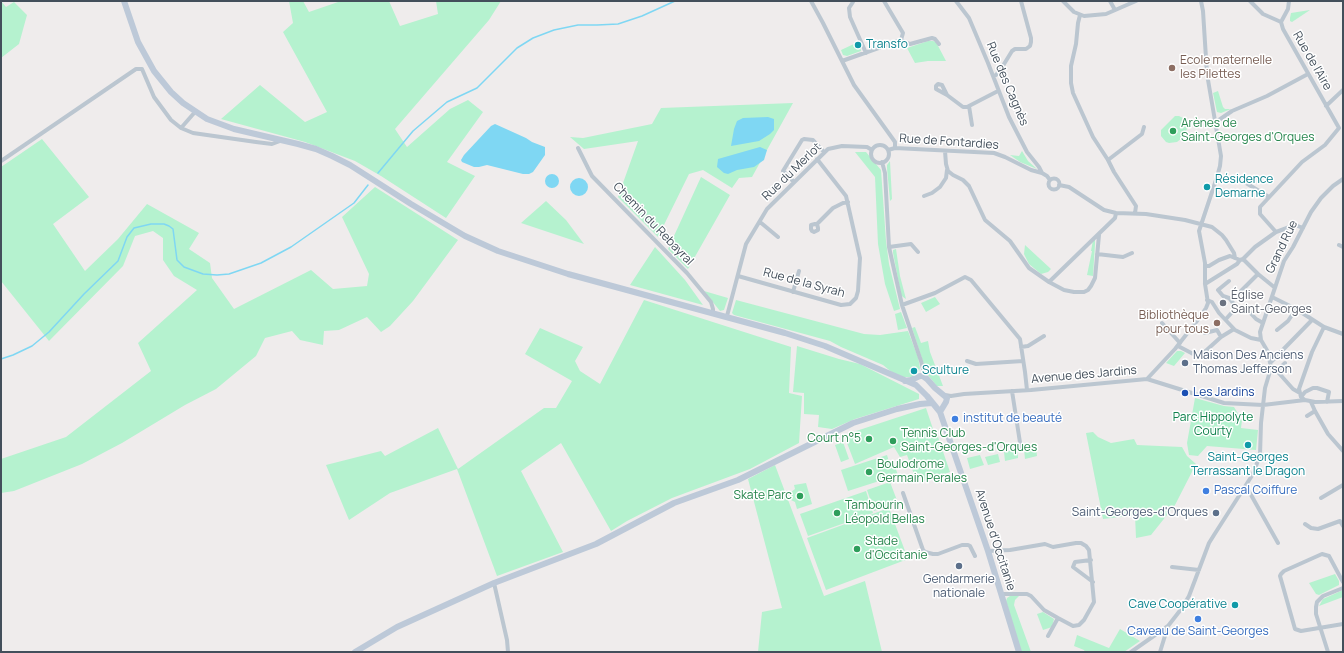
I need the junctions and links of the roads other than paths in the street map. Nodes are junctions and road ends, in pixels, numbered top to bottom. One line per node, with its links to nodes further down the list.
1 (124, 1): 27 (street)
2 (811, 1): 19 (street)
3 (884, 1): 16 (street)
4 (956, 1): 21 (street, Rue des Cagnès)
5 (1021, 1): 21 (street)
6 (1063, 1): 14 (street)
7 (1110, 1): 13 (street)
8 (1136, 1): 13 (street)
9 (1201, 1): 28 (street)
10 (1250, 1): 15 (street)
11 (1289, 1): 15 (street, Rue de l'Aire)
12 (853, 2): 18 (street)
13 (1115, 10): 14 (street)
14 (1080, 15): 40 (street)
15 (1281, 22): 20 (street, Rue de l'Aire)
16 (901, 40): 17 (street); 18 (street)
17 (939, 44)
18 (866, 53): 19 (street)
19 (842, 61): 34 (street)
20 (1308, 74): 26 (street, Rue de l'Aire); 28 (street)
21 (994, 76): 23 (street, Rue des Cagnès)
22 (1343, 90): 26 (street)
23 (998, 91): 25 (street); 44 (street, Rue des Cagnès)
24 (947, 96): 25 (street)
25 (969, 106): 29 (street)
26 (1326, 106): 51 (street, Rue de l'Aire)
27 (195, 112): 31 (street); 32 (street)
28 (1216, 122): 57 (street)
29 (972, 125)
30 (1144, 127): 40 (street)
31 (181, 128): 32 (street); 41 (street)
32 (281, 140): 83 (street)
33 (578, 148): 83 (street, Chemin du Rebayral)
34 (895, 148): 36 (street, Rue de Fontardies); 37 (street, Rue de Fontardies)
35 (872, 150): 36 (street); 38 (street, Rue du Merlot); 42 (street)
36 (888, 150): 42 (street)
37 (945, 151): 43 (street); 44 (street, Rue de Fontardies)
38 (824, 152): 39 (street, Rue du Merlot); 47 (street)
39 (817, 159): 47 (street, Rue du Merlot); 52 (street, Rue de la Syrah)
40 (1108, 160): 54 (street)
41 (1, 161)
42 (882, 162): 62 (street)
43 (947, 169): 50 (street); 73 (street)
44 (1042, 173): 46 (street, Rue de Fontardies)
45 (1343, 179): 58 (street, Grand Rue)
46 (1050, 180): 49 (street); 49 (street)
47 (794, 182): 55 (street, Rue du Merlot)
48 (1246, 183): 51 (street)
49 (1059, 185): 53 (street)
50 (924, 196)
51 (1269, 197): 59 (street)
52 (848, 202): 56 (street); 76 (street, Rue de la Syrah)
53 (1116, 213): 54 (street); 60 (street)
54 (1135, 214): 57 (street)
55 (760, 222): 61 (street); 71 (street, Rue du Merlot)
56 (817, 224)
57 (1201, 224): 66 (street); 68 (street)
58 (1303, 228): 59 (street); 75 (street, Grand Rue)
59 (1276, 232): 67 (street)
60 (1099, 235): 65 (street); 73 (street)
61 (778, 237)
62 (890, 247): 63 (street); 80 (street)
63 (918, 252)
64 (1132, 253): 65 (street)
65 (1097, 254): 73 (street)
66 (1234, 257): 67 (street); 68 (street)
67 (1242, 260): 70 (street); 74 (street)
68 (1205, 266): 74 (street)
69 (800, 271): 76 (street)
70 (1258, 274): 75 (street); 77 (street)
71 (738, 276): 76 (street, Rue de la Syrah); 84 (street, Rue du Merlot)
72 (1229, 281): 85 (street)
73 (1049, 282)
74 (1205, 284): 79 (street)
75 (1274, 287): 78 (street, Grand Rue)
76 (793, 292)
77 (1245, 295)
78 (1272, 297): 82 (street); 88 (street, Grand Rue)
79 (1207, 302): 85 (street); 97 (street)
80 (902, 305): 98 (street); 105 (street)
81 (1245, 307): 88 (street)
82 (1296, 309): 86 (street); 91 (street)
83 (713, 312): 84 (street)
84 (727, 316): 107 (street)
85 (1226, 319): 90 (street)
86 (1312, 320): 89 (street); 101 (street)
87 (1162, 323): 97 (street)
88 (1263, 323): 96 (street, Grand Rue)
89 (1324, 328): 93 (street); 113 (street)
90 (1235, 329): 95 (street); 96 (street)
91 (1277, 330)
92 (1205, 333): 95 (street)
93 (1343, 334)
94 (1044, 336): 98 (street)
95 (1221, 337): 97 (street)
96 (1261, 340): 101 (street)
97 (1179, 344): 106 (street)
98 (1021, 347): 99 (street)
99 (1023, 361): 100 (street); 109 (street)
100 (967, 362)
101 (1271, 362): 103 (street)
102 (1285, 363): 104 (street)
103 (1271, 368): 104 (street); 118 (street)
104 (1277, 371): 113 (street)
105 (921, 377): 107 (street); 108 (street); 112 (street)
106 (1147, 379): 109 (street, Avenue des Jardins); 118 (street, Avenue des Jardins)
107 (905, 381): 108 (street)
108 (916, 385): 111 (street, Avenue d'Occitanie)
109 (1027, 390): 110 (street, Avenue des Jardins)
110 (1012, 391): 112 (street, Avenue des Jardins); 122 (street)
111 (927, 396): 117 (street); 119 (street, Avenue d'Occitanie)
112 (947, 397): 119 (street)
113 (1302, 397): 115 (street); 116 (street); 118 (street, Avenue des Jardins)
114 (1343, 400): 116 (street)
115 (1311, 402): 116 (street); 120 (street)
116 (1326, 402)
117 (920, 404): 119 (street); 138 (street)
118 (1263, 405): 125 (street)
119 (938, 407): 131 (street, Avenue d'Occitanie)
120 (1315, 411): 121 (street); 123 (street)
121 (1307, 416)
122 (1021, 449)
123 (1343, 451)
124 (1343, 485): 127 (street)
125 (1246, 486): 130 (street); 135 (street)
126 (903, 494): 132 (street)
127 (1321, 498)
128 (1305, 524): 129 (street)
129 (1343, 526)
130 (1278, 543)
131 (988, 551): 133 (street); 140 (street, Avenue d'Occitanie)
132 (975, 556)
133 (1091, 560): 136 (street); 136 (street)
134 (1172, 567): 135 (street)
135 (1199, 570): 143 (street)
136 (1093, 582): 141 (street)
137 (1343, 582): 144 (street)
138 (494, 583): 146 (street); 147 (street)
139 (1343, 588): 144 (street)
140 (1002, 594): 141 (street); 148 (street, Avenue d'Occitanie)
141 (1058, 618): 145 (street)
142 (1343, 624): 144 (street)
143 (1168, 626): 149 (street); 150 (street)
144 (1320, 628): 151 (street)
145 (1048, 636)
146 (355, 652)
147 (508, 652)
148 (1019, 652)
149 (1131, 652)
150 (1160, 652)
151 (1328, 652)

